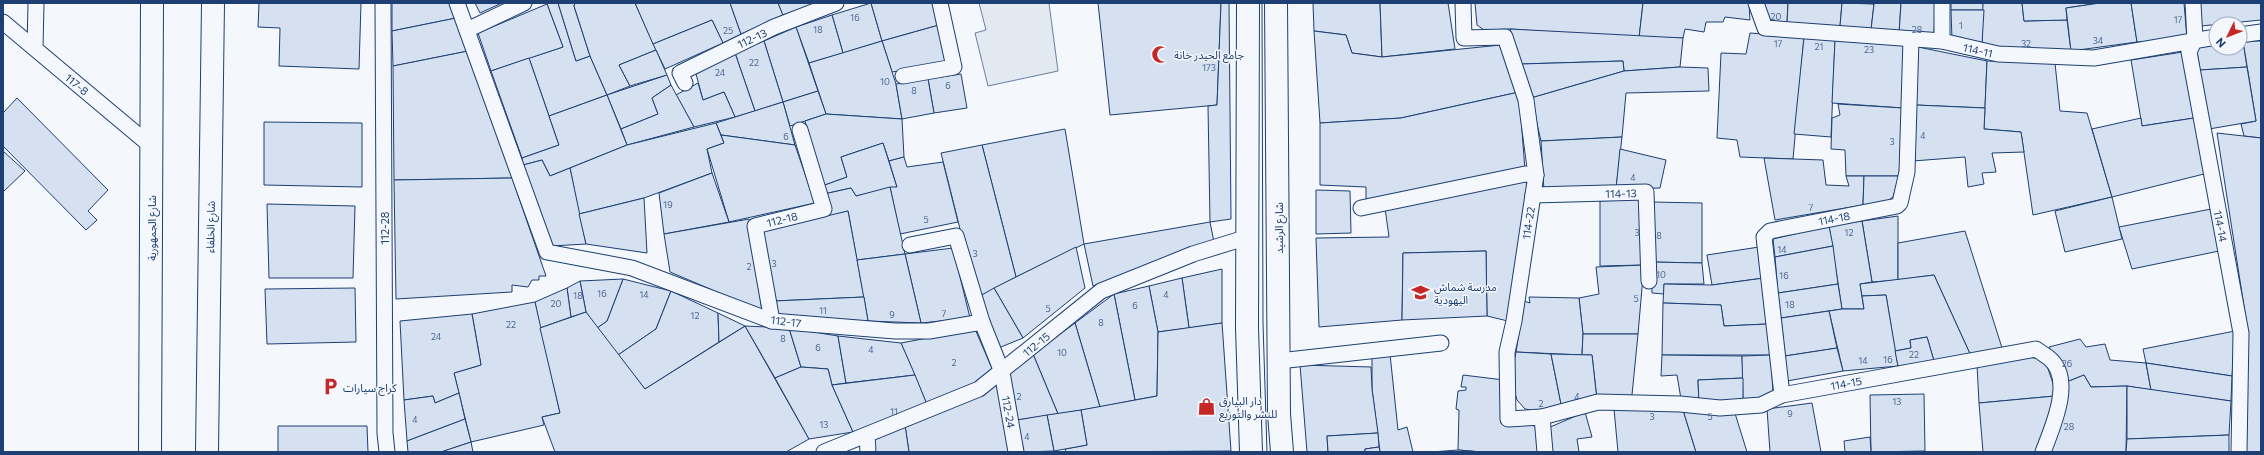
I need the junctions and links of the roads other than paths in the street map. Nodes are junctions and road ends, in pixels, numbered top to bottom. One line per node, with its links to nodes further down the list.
1 (36, 3): 23 (lane)
2 (152, 3): 27 (street, شارع الجمهورية)
3 (213, 3): 43 (street, شارع الخلفاء)
4 (383, 3): 44 (lane, 112-28)
5 (457, 3): 16 (lane)
6 (524, 3): 16 (lane)
7 (836, 3): 25 (lane, 112-13)
8 (940, 3): 24 (lane)
9 (1248, 3): 31 (street)
10 (1276, 3): 37 (street, شارع الرشيد)
11 (1463, 3): 28 (lane, 114-22)
12 (1756, 3): 20 (lane, 114-11)
13 (1942, 3): 22 (lane)
14 (2193, 3): 21 (lane, 114-14)
15 (3, 22): 23 (lane, 117-8)
16 (467, 30): 34 (lane, 112-17)
17 (2261, 32): 18 (lane)
18 (2248, 34)
19 (2208, 38): 21 (lane, 114-11)
20 (1912, 39): 22 (lane, 114-11); 39 (lane, 114-18)
21 (2195, 39): 22 (lane, 114-11); 52 (lane, 114-14)
22 (1942, 41)
23 (34, 48): 27 (lane, 117-8)
24 (903, 76)
25 (685, 83)
26 (800, 130): 34 (lane, 112-18)
27 (151, 146): 42 (street, شارع الجمهورية)
28 (1536, 175): 29 (lane, 114-22); 30 (lane)
29 (1533, 195): 33 (lane, 114-13); 40 (lane, 114-22)
30 (1361, 208)
31 (1248, 237): 38 (lane, 112-15); 48 (street)
32 (910, 245): 35 (lane)
33 (1650, 281)
34 (772, 321): 35 (lane, 112-17)
35 (982, 322): 38 (lane)
36 (1441, 343): 37 (lane)
37 (1279, 361): 49 (street, شارع الرشيد)
38 (1002, 372): 41 (lane, 112-15); 47 (lane, 112-24)
39 (1782, 395): 40 (lane, 114-15); 51 (lane, 114-15)
40 (1542, 417): 50 (lane)
41 (867, 435): 45 (lane, 112-15); 46 (lane)
42 (150, 452)
43 (207, 452)
44 (388, 452)
45 (824, 452)
46 (868, 452)
47 (1016, 452)
48 (1251, 452)
49 (1282, 452)
50 (1545, 452)
51 (2043, 452)
52 (2239, 452)

